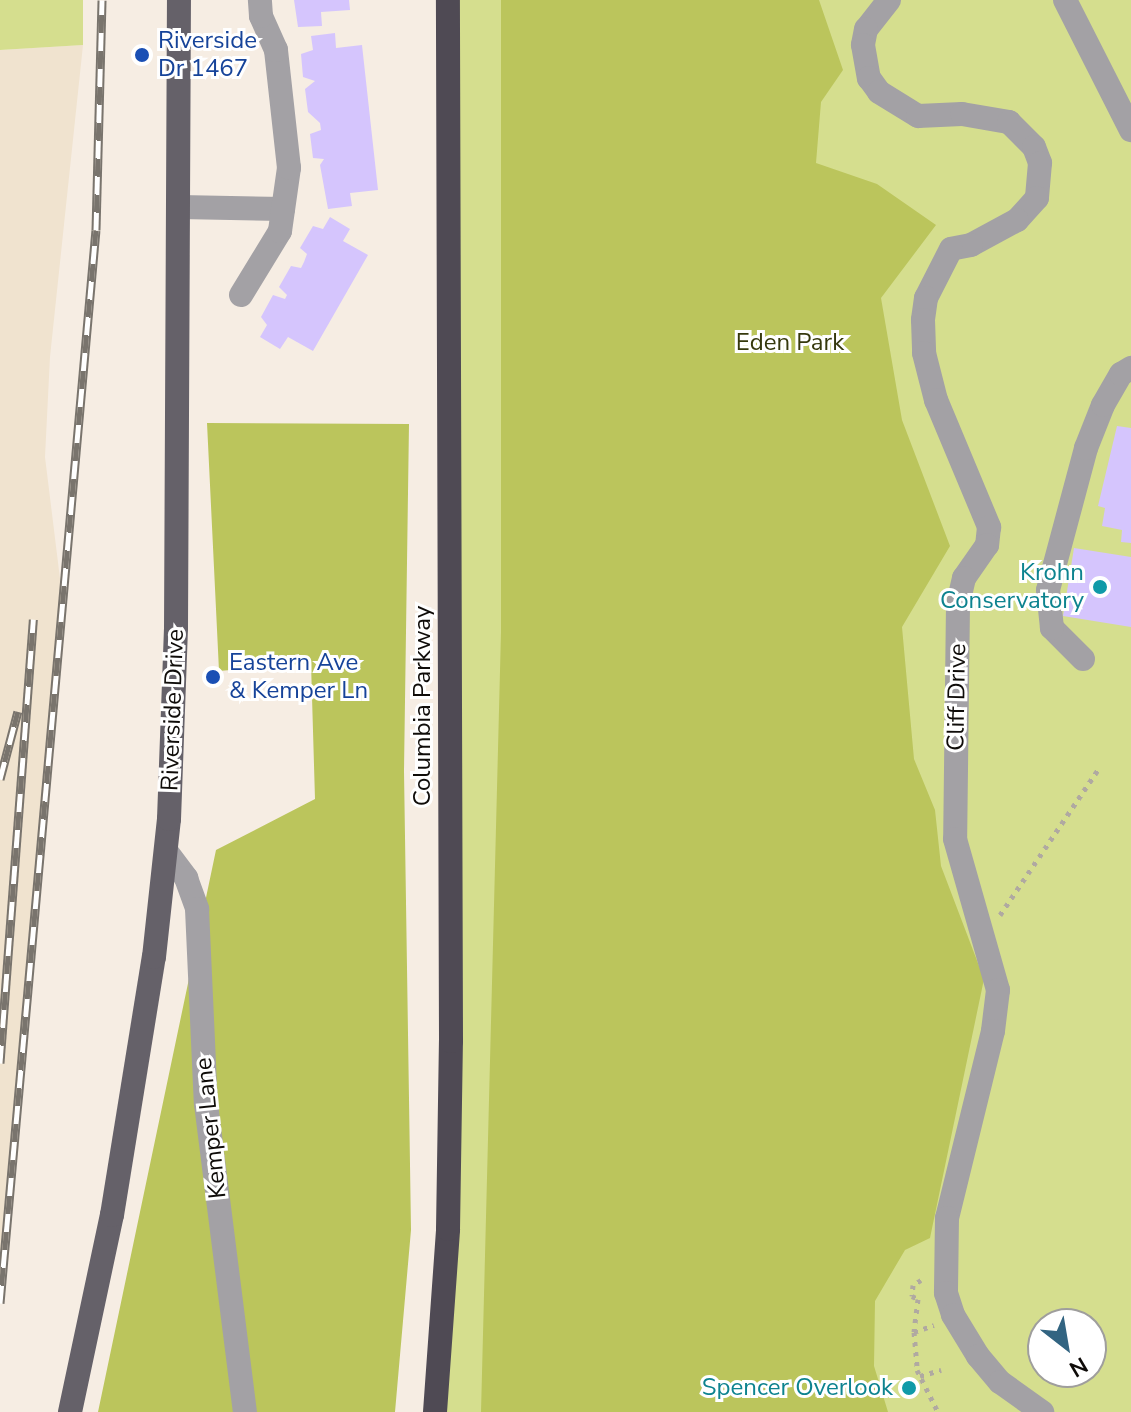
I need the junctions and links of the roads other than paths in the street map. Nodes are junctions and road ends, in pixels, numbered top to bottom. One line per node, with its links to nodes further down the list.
1 (179, 0): 7 (main road, Riverside Drive)
2 (260, 0): 8 (street)
3 (448, 0): 15 (highway, Columbia Parkway)
4 (889, 0): 16 (street, Cliff Drive)
5 (1065, 0): 6 (street)
6 (1131, 130)
7 (180, 207): 8 (street); 12 (main road, Riverside Drive)
8 (283, 209): 9 (street)
9 (241, 295)
10 (1131, 368): 11 (street)
11 (1083, 659)
12 (166, 851): 13 (main road, Riverside Drive); 14 (street, Kemper Lane)
13 (70, 1412)
14 (245, 1412)
15 (435, 1412)
16 (1042, 1412)

